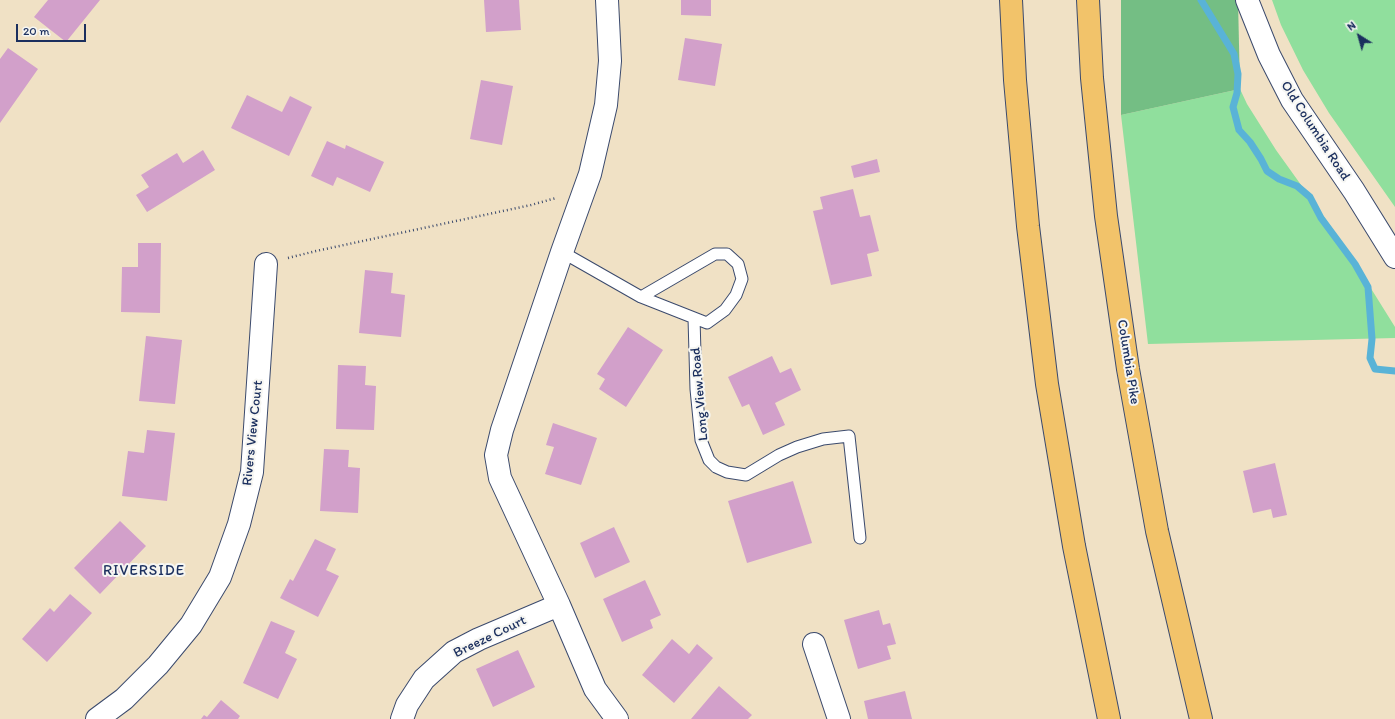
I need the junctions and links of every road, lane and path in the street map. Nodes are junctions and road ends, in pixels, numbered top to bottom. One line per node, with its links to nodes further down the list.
1 (607, 0): 10 (street)
2 (999, 0): 8 (highway)
3 (1011, 0): 8 (highway)
4 (1081, 0): 7 (highway)
5 (1088, 0): 7 (highway, Columbia Pike)
6 (1247, 0): 11 (street, Old Columbia Road)
7 (1092, 78): 23 (highway, Columbia Pike)
8 (1015, 80): 22 (highway)
9 (556, 198): 12 (path)
10 (562, 252): 13 (lane); 16 (street)
11 (1395, 256)
12 (266, 264): 18 (street, Rivers View Court)
13 (641, 297): 14 (lane); 14 (lane)
14 (694, 318): 15 (lane, Long View Road)
15 (860, 538)
16 (559, 605): 19 (street, Breeze Court); 20 (street)
17 (814, 644): 21 (street)
18 (97, 719)
19 (402, 719)
20 (617, 719)
21 (839, 719)
22 (1109, 719)
23 (1201, 719)

